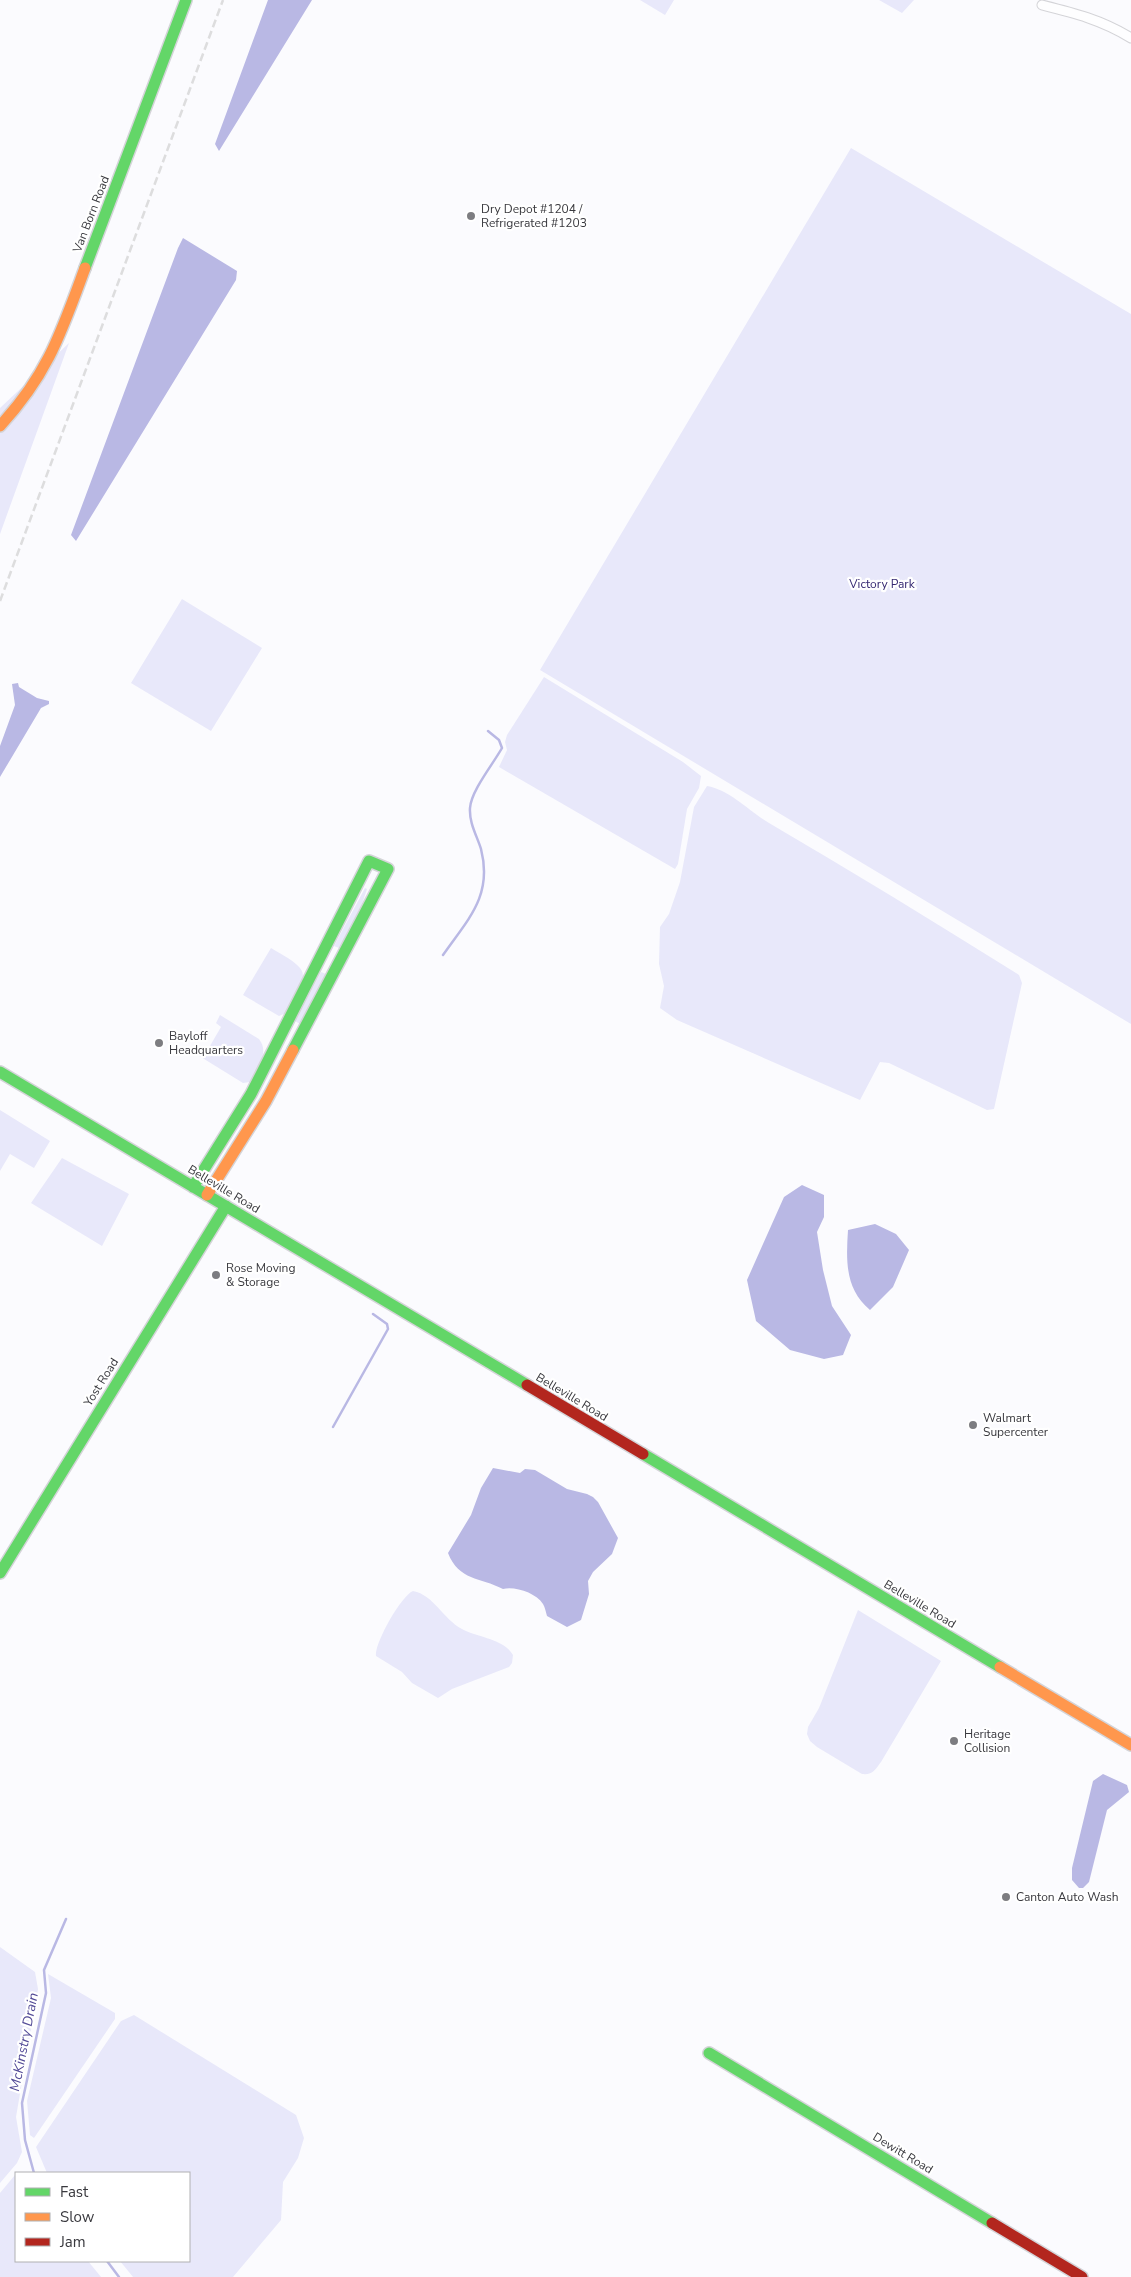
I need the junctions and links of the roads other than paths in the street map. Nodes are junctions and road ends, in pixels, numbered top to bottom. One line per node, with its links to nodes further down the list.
1 (186, 0): 4 (street, Van Born Road)
2 (1042, 5): 3 (street)
3 (1131, 38)
4 (0, 426)
5 (319, 960): 6 (street); 6 (street); 7 (street)
6 (336, 968): 8 (street)
7 (280, 1036): 8 (street); 10 (street)
8 (296, 1044): 11 (street)
9 (0, 1072): 12 (street, Belleville Road)
10 (251, 1094): 11 (street); 12 (street)
11 (266, 1101): 13 (street)
12 (193, 1187): 13 (street, Belleville Road)
13 (208, 1195): 14 (street, Belleville Road)
14 (226, 1206): 15 (street, Yost Road); 16 (street, Belleville Road)
15 (0, 1573)
16 (1131, 1745)
17 (709, 2053): 18 (street, Dewitt Road)
18 (1082, 2277)

